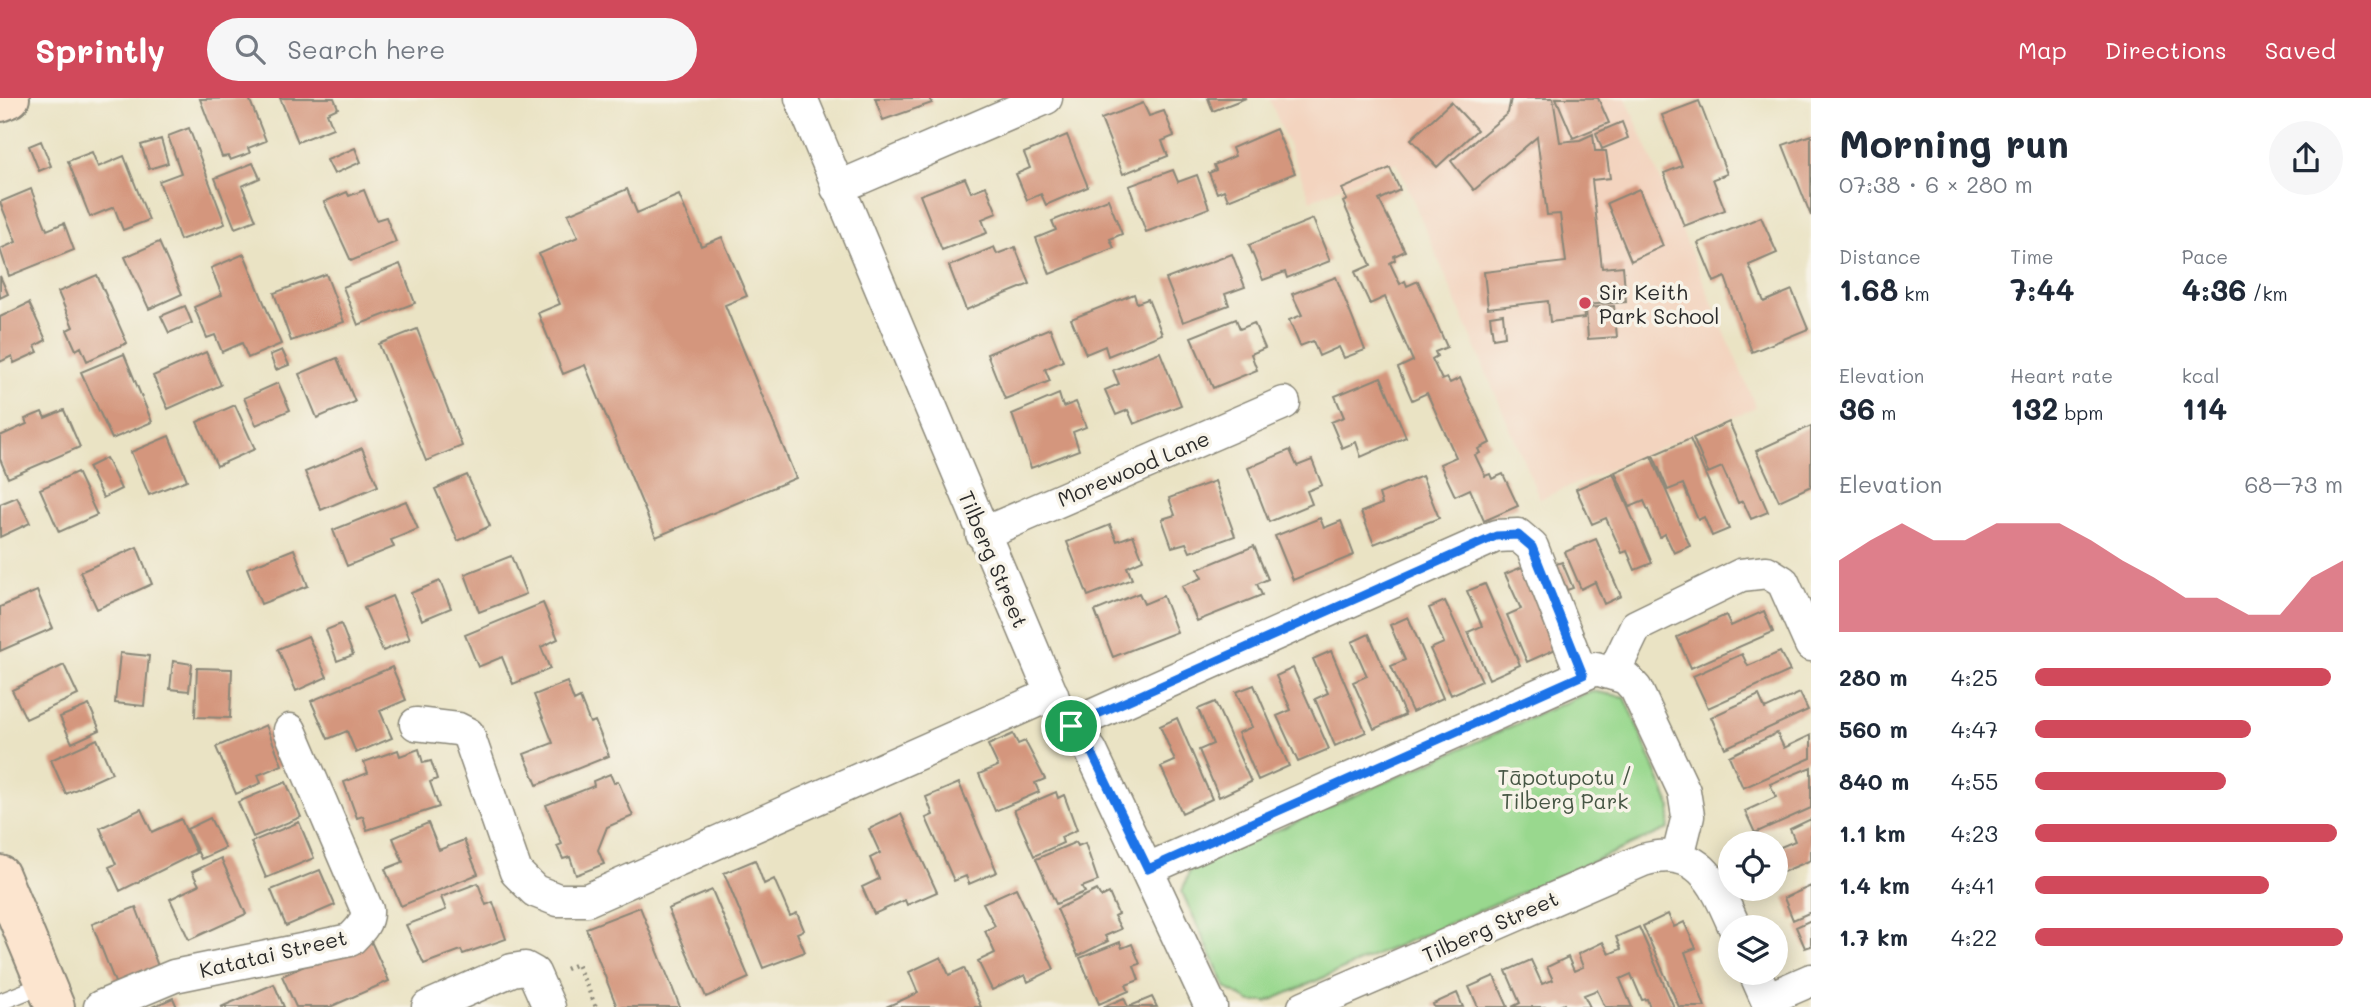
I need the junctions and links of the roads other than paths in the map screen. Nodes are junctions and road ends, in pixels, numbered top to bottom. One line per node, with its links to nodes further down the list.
1 (10, 98): 4 (main road)
2 (801, 98): 5 (street, Tilberg Street)
3 (1046, 98): 5 (street)
4 (0, 102)
5 (836, 188): 7 (street, Tilberg Street)
6 (1284, 402): 7 (street, Morewood Lane)
7 (982, 534): 10 (street, Tilberg Street)
8 (1811, 645): 9 (street)
9 (1597, 674): 12 (street); 14 (street); 15 (street)
10 (1052, 694): 11 (street); 12 (street, Tilberg Street)
11 (416, 724)
12 (1071, 726): 15 (street, Tilberg Street)
13 (290, 730): 22 (street, Katatai Street)
14 (1678, 856): 17 (street); 26 (street, Tilberg Street)
15 (1148, 869): 25 (street, Tilberg Street)
16 (0, 876): 20 (main road)
17 (1729, 915)
18 (1811, 980): 19 (street)
19 (1764, 993)
20 (50, 996): 21 (lane)
21 (0, 1002)
22 (100, 1007)
23 (428, 1007): 24 (street)
24 (549, 1007)
25 (1211, 1007)
26 (1304, 1007)

